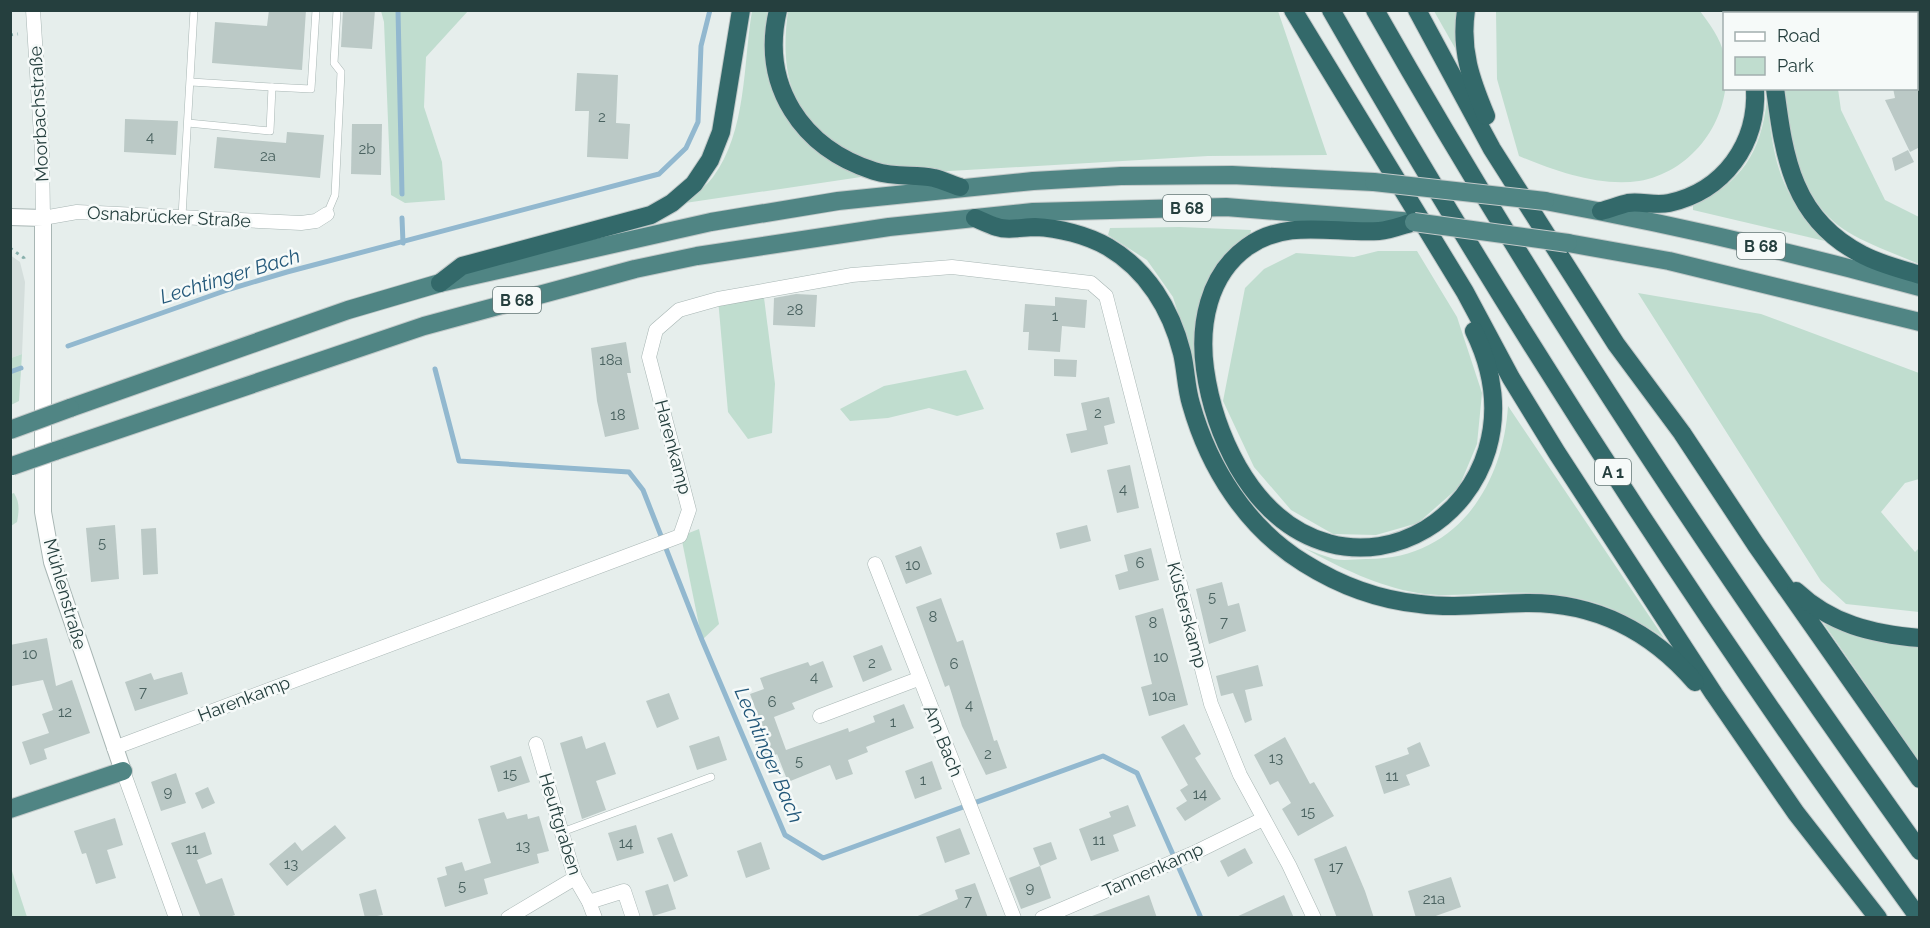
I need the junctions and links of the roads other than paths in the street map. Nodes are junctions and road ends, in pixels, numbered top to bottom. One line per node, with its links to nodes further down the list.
1 (33, 10): 23 (street, Moorbachstraße)
2 (194, 10): 12 (lane)
3 (316, 10): 13 (lane)
4 (337, 10): 20 (lane)
5 (741, 10): 27 (highway)
6 (778, 10): 18 (highway)
7 (1293, 10): 29 (highway)
8 (1331, 10): 59 (highway, A 1)
9 (1375, 10): 48 (highway, A 1)
10 (1417, 10): 17 (highway)
11 (1466, 10): 17 (highway)
12 (191, 82): 13 (lane); 16 (lane)
13 (272, 87): 16 (lane)
14 (1755, 90): 19 (highway)
15 (1775, 90): 26 (highway)
16 (188, 123): 21 (lane)
17 (1492, 149): 35 (highway)
18 (960, 187): 19 (highway, B 68, bridge); 27 (highway, B 68)
19 (1601, 212): 28 (highway, B 68)
20 (327, 214): 21 (street, Osnabrücker Straße)
21 (182, 216): 23 (street, Osnabrücker Straße)
22 (10, 217): 23 (street, Osnabrücker Straße)
23 (43, 218): 41 (street, Mühlenstraße)
24 (975, 218): 25 (highway, B 68); 33 (highway, B 68, bridge); 38 (highway)
25 (1407, 221): 29 (highway); 31 (highway, B 68, bridge)
26 (1920, 275)
27 (440, 283): 32 (highway, B 68, bridge)
28 (1920, 287)
29 (1465, 292): 38 (highway)
30 (1106, 296): 41 (street, Harenkamp); 46 (street, Küsterskamp)
31 (1920, 322)
32 (10, 430)
33 (11, 467)
34 (875, 564): 37 (street, Am Bach)
35 (1773, 570): 36 (highway); 44 (highway)
36 (1920, 638)
37 (918, 679): 39 (street); 55 (street, Am Bach)
38 (1714, 694): 58 (highway)
39 (820, 716)
40 (536, 744): 47 (street, Heuftgraben)
41 (114, 748): 42 (street, Mühlenstraße)
42 (123, 771): 45 (highway); 51 (street, Mühlenstraße)
43 (711, 777): 47 (lane)
44 (1920, 779)
45 (10, 809)
46 (1263, 819): 56 (street, Tannenkamp); 57 (street, Küsterskamp)
47 (562, 832): 49 (street, Heuftgraben)
48 (1920, 851)
49 (575, 878): 50 (street, Heuftgraben); 52 (street)
50 (590, 902): 53 (street, Heuftgraben); 54 (street)
51 (176, 918)
52 (508, 918)
53 (595, 918)
54 (633, 918)
55 (1014, 918)
56 (1042, 918)
57 (1314, 918)
58 (1878, 918)
59 (1919, 918)

